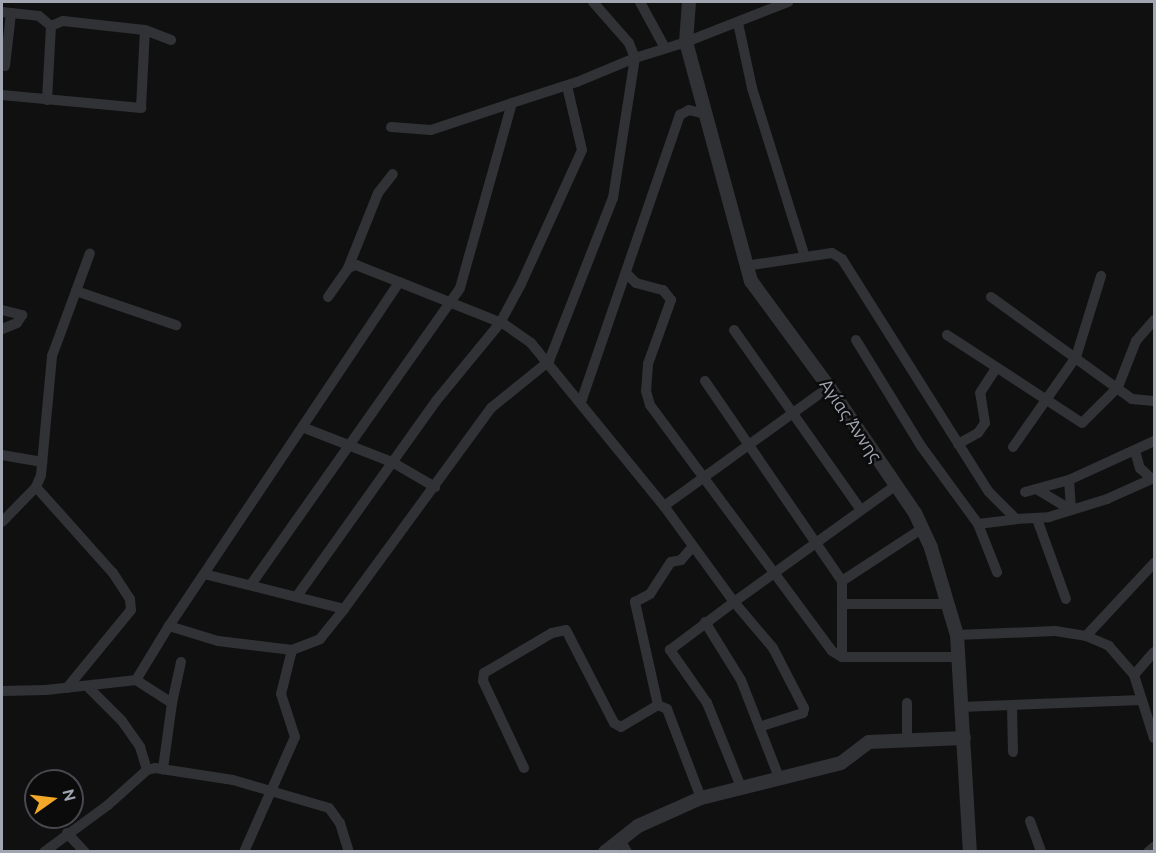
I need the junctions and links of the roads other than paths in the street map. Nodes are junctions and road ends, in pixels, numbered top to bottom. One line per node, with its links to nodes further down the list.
1 (593, 2): 12 (street)
2 (640, 2): 11 (street)
3 (689, 2): 10 (street, Αγίας Άννης)
4 (788, 2): 6 (street)
5 (7, 13): 7 (street); 13 (street)
6 (738, 23): 10 (street); 22 (street)
7 (51, 26): 8 (street); 16 (street)
8 (144, 30): 9 (street); 16 (street)
9 (171, 40)
10 (686, 42): 11 (street); 18 (street, Αγίας Άννης)
11 (665, 48): 12 (street)
12 (635, 58): 14 (street); 41 (street)
13 (5, 66)
14 (567, 86): 17 (street); 34 (street)
15 (2, 95): 16 (street)
16 (47, 100)
17 (512, 103): 19 (street); 31 (street)
18 (705, 114): 23 (street, Αγίας Άννης); 25 (street)
19 (391, 127)
20 (393, 174): 24 (street)
21 (90, 253): 28 (street)
22 (805, 257): 23 (street); 53 (street)
23 (745, 266): 44 (street, Αγίας Άννης)
24 (348, 268): 27 (street); 29 (street)
25 (626, 273): 48 (street); 60 (street)
26 (1101, 276): 40 (street)
27 (399, 282): 31 (street); 50 (street)
28 (76, 291): 35 (street); 58 (street)
29 (328, 297)
30 (991, 297): 40 (street)
31 (451, 302): 34 (street); 54 (street)
32 (2, 310): 36 (street)
33 (1154, 322): 45 (street)
34 (500, 323): 41 (street); 59 (street)
35 (176, 325)
36 (2, 329)
37 (734, 330): 49 (street)
38 (947, 335): 42 (street)
39 (856, 340): 74 (street)
40 (1076, 357): 45 (street); 46 (street)
41 (549, 361): 48 (street); 65 (street)
42 (996, 368): 46 (street); 53 (street)
43 (705, 381): 52 (street)
44 (829, 387): 49 (street); 63 (street, Αγίας Άννης)
45 (1118, 387): 46 (street); 47 (street)
46 (1047, 400): 55 (street)
47 (1155, 401)
48 (581, 402): 68 (street)
49 (794, 412): 52 (street); 69 (street)
50 (302, 427): 54 (street); 81 (street)
51 (1155, 441): 56 (street)
52 (750, 443): 60 (street); 76 (street)
53 (958, 444): 71 (street)
54 (348, 447): 59 (street); 83 (street)
55 (1013, 447)
56 (1135, 451): 61 (street); 62 (street)
57 (2, 455): 58 (street)
58 (42, 462): 64 (street)
59 (392, 462): 65 (street); 84 (street)
60 (703, 478): 68 (street); 79 (street)
61 (1153, 479): 70 (street)
62 (1069, 480): 66 (street); 70 (street)
63 (896, 485): 69 (street); 75 (street, Αγίας Άννης)
64 (36, 487): 73 (street); 102 (street)
65 (435, 487): 89 (street)
66 (1038, 490): 67 (street); 70 (street)
67 (1025, 492)
68 (664, 506): 77 (street)
69 (861, 510): 76 (street)
70 (1071, 510): 72 (street)
71 (1016, 519): 72 (street); 74 (street)
72 (1037, 519): 85 (street)
73 (2, 522)
74 (978, 524): 80 (street)
75 (923, 528): 82 (street); 88 (street, Αγίας Άννης)
76 (816, 543): 79 (street); 82 (street)
77 (693, 546): 86 (street); 107 (street)
78 (1155, 563): 93 (street)
79 (776, 571): 86 (street); 96 (street)
80 (998, 572)
81 (204, 574): 83 (street); 91 (street)
82 (842, 581): 87 (street)
83 (252, 583): 84 (street)
84 (297, 596): 89 (street)
85 (1066, 599)
86 (734, 602): 90 (street); 110 (street)
87 (843, 604): 88 (street); 96 (street)
88 (949, 604): 92 (street, Αγίας Άννης)
89 (344, 609): 94 (street)
90 (705, 622): 110 (street); 119 (street)
91 (169, 626): 94 (street); 100 (street)
92 (957, 635): 93 (street); 97 (street, Αγίας Άννης)
93 (1086, 636): 99 (street)
94 (292, 650): 120 (street)
95 (1155, 652): 99 (street)
96 (842, 657): 97 (street)
97 (957, 657): 108 (street, Αγίας Άννης)
98 (181, 662): 105 (street)
99 (1134, 675): 104 (street)
100 (136, 680): 101 (street); 105 (street)
101 (87, 686): 102 (street); 117 (street)
102 (67, 688): 103 (street)
103 (2, 691)
104 (1142, 700): 109 (street); 112 (street)
105 (172, 703): 116 (street)
106 (906, 703): 113 (street)
107 (658, 705): 115 (street); 121 (street)
108 (960, 707): 109 (street); 111 (street, Αγίας Άννης)
109 (1012, 707): 114 (street)
110 (759, 727): 118 (street)
111 (964, 738): 113 (street); 132 (street, Αγίας Άννης)
112 (1155, 738)
113 (907, 740): 118 (street)
114 (1013, 752)
115 (524, 768)
116 (163, 769): 117 (street); 120 (street)
117 (147, 770): 123 (street)
118 (780, 780): 119 (street)
119 (741, 787): 121 (street)
120 (268, 791): 128 (street); 129 (street)
121 (701, 798): 124 (street)
122 (1030, 821): 133 (street)
123 (67, 833): 126 (street); 127 (street)
124 (619, 839): 130 (street); 131 (street)
125 (1155, 847): 134 (street)
126 (44, 852)
127 (85, 852)
128 (244, 852)
129 (349, 852)
130 (605, 852)
131 (627, 852)
132 (970, 852)
133 (1041, 852)
134 (1148, 852)

